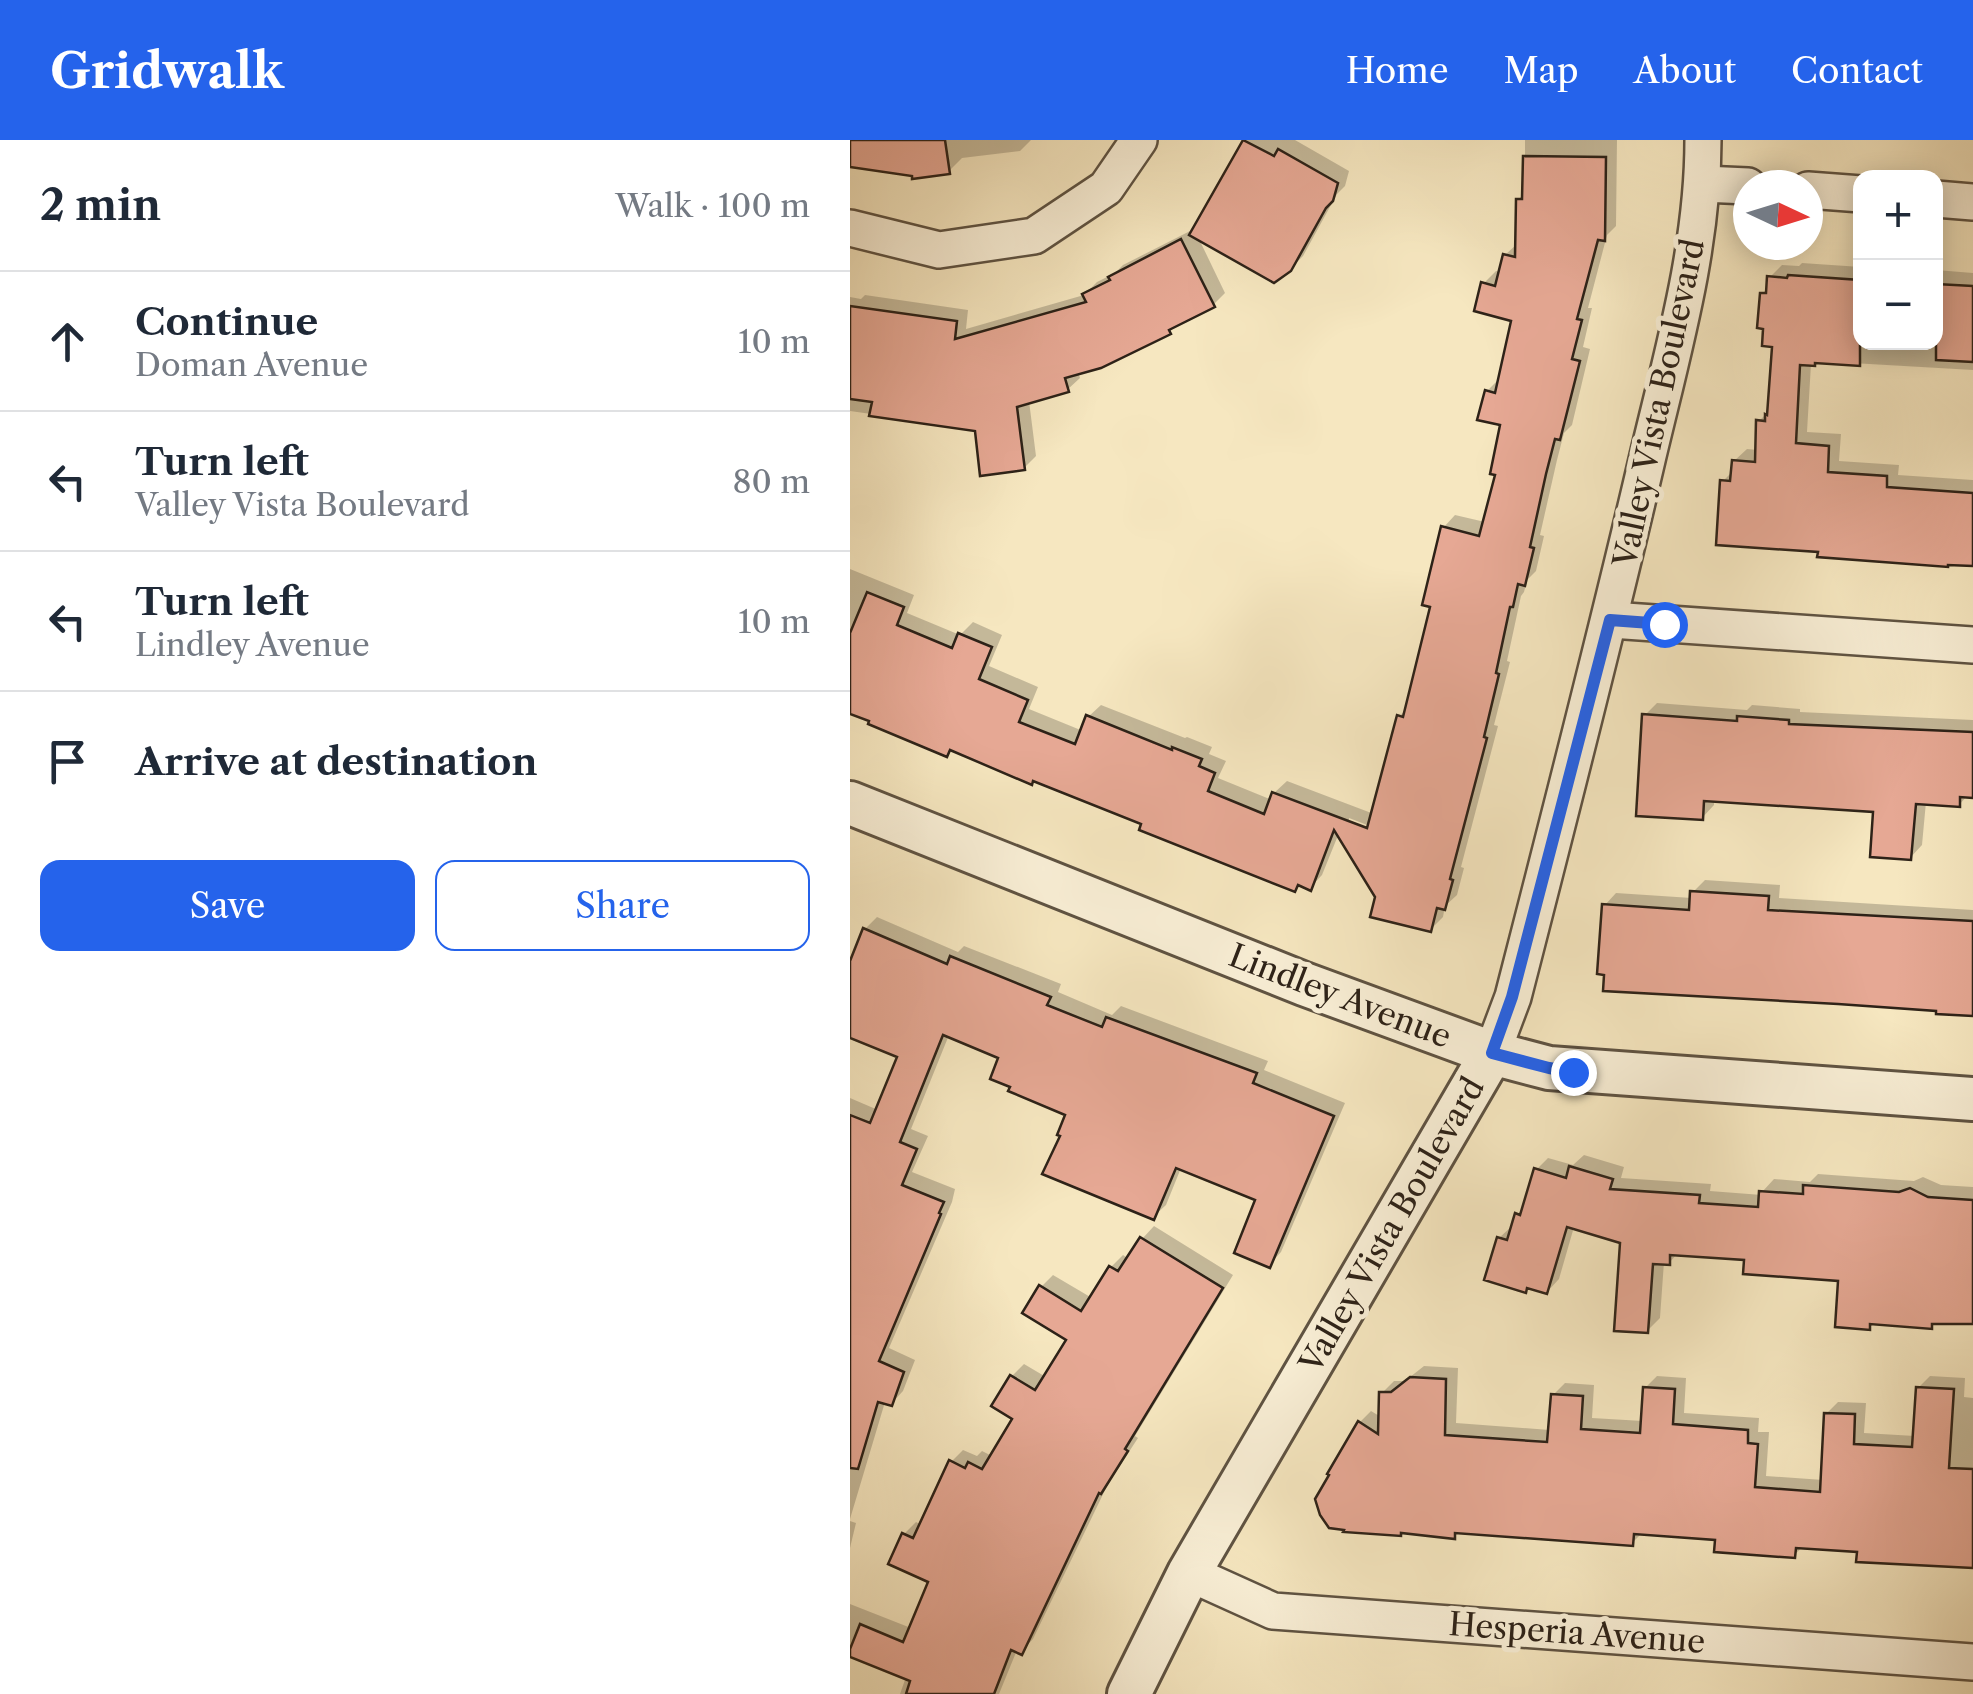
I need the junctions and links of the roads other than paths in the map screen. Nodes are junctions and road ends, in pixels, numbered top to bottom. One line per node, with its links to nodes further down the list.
1 (1139, 140): 9 (street)
2 (1703, 140): 3 (street, Valley Vista Boulevard)
3 (1703, 184): 4 (street); 10 (street, Valley Vista Boulevard)
4 (1733, 185)
5 (1823, 191): 6 (street)
6 (1853, 193)
7 (1943, 200): 8 (street)
8 (1973, 202)
9 (850, 228)
10 (1610, 620): 11 (street); 13 (street, Valley Vista Boulevard)
11 (1973, 645)
12 (853, 813): 13 (street, Lindley Avenue)
13 (1492, 1053): 14 (street, Lindley Avenue); 15 (street, Valley Vista Boulevard)
14 (1973, 1099)
15 (1189, 1573): 16 (street, Hesperia Avenue); 17 (street, Valley Vista Boulevard)
16 (1973, 1662)
17 (1130, 1694)

